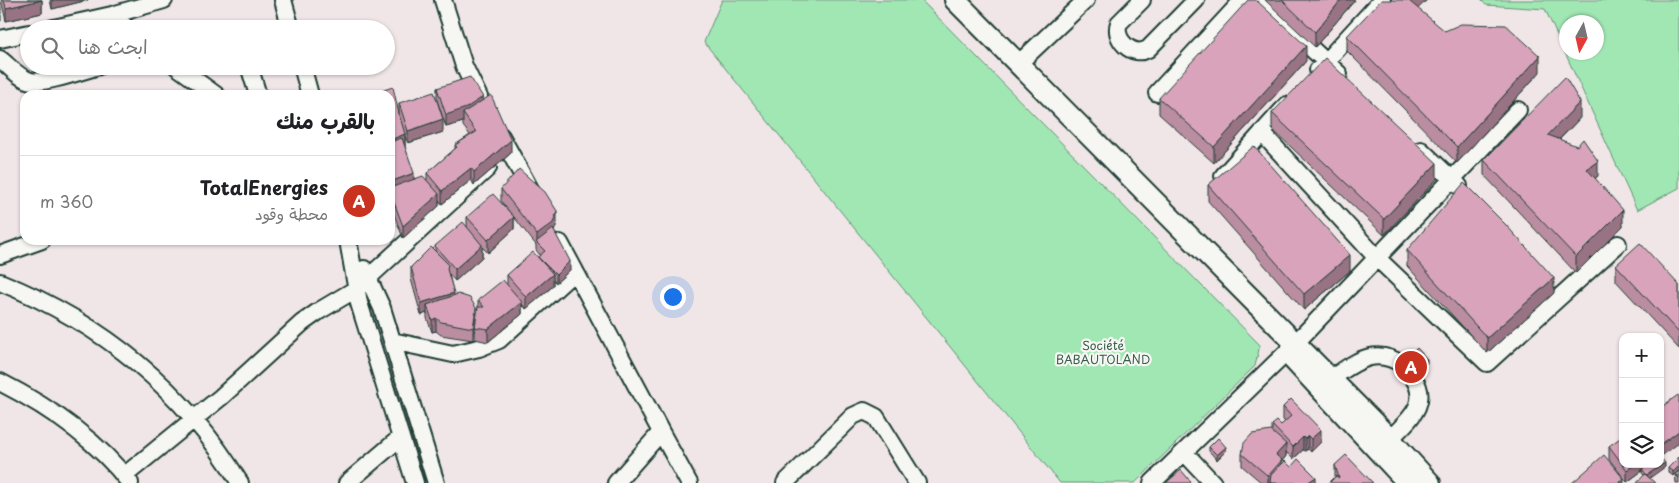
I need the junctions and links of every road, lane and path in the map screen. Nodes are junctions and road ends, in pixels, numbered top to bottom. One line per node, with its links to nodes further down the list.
1 (164, 0): 12 (street)
2 (283, 0): 15 (street)
3 (443, 0): 33 (street)
4 (939, 0): 52 (main road)
5 (955, 0): 20 (main road)
6 (1086, 0): 20 (street)
7 (1142, 0): 8 (street)
8 (1196, 0)
9 (1243, 0): 29 (street)
10 (1259, 0): 19 (street)
11 (1382, 0): 19 (street)
12 (112, 15): 13 (street); 14 (street)
13 (90, 20)
14 (118, 20)
15 (289, 20)
16 (20, 35): 17 (street)
17 (0, 39)
18 (0, 59): 21 (street)
19 (1326, 62): 25 (street); 31 (street)
20 (1018, 64): 52 (main road)
21 (65, 75)
22 (188, 75): 26 (street)
23 (252, 75): 27 (street)
24 (304, 75): 28 (street)
25 (1347, 82)
26 (209, 90)
27 (256, 90)
28 (307, 90)
29 (1157, 93)
30 (1518, 110): 34 (street)
31 (1262, 133): 35 (street); 44 (street)
32 (1410, 140): 34 (street)
33 (508, 150): 37 (street); 46 (street)
34 (1452, 179): 36 (street); 44 (street)
35 (1213, 187)
36 (1472, 199)
37 (537, 202)
38 (551, 228): 45 (street)
39 (1618, 244): 50 (street)
40 (28, 245): 43 (street)
41 (350, 245): 49 (street)
42 (351, 245): 46 (street)
43 (0, 255)
44 (1377, 258): 50 (street); 52 (street)
45 (575, 271): 51 (street); 56 (street)
46 (368, 277): 49 (street); 51 (street)
47 (1551, 280): 50 (street)
48 (0, 282): 55 (street)
49 (356, 289): 55 (street); 57 (street)
50 (1564, 294)
51 (392, 341): 64 (street)
52 (1291, 348): 53 (main road); 59 (street); 71 (main road)
53 (1330, 379): 58 (main road); 58 (street)
54 (0, 382): 60 (street)
55 (195, 419): 60 (street); 61 (street)
56 (661, 432): 65 (street); 66 (street)
57 (401, 438): 62 (street); 63 (street)
58 (1390, 439): 72 (main road)
59 (1184, 452): 69 (street); 70 (street)
60 (127, 480)
61 (240, 483)
62 (347, 483)
63 (415, 483)
64 (436, 483)
65 (616, 483)
66 (689, 483)
67 (785, 483): 68 (street)
68 (917, 483)
69 (1152, 483)
70 (1213, 483)
71 (1408, 483)
72 (1430, 483)

